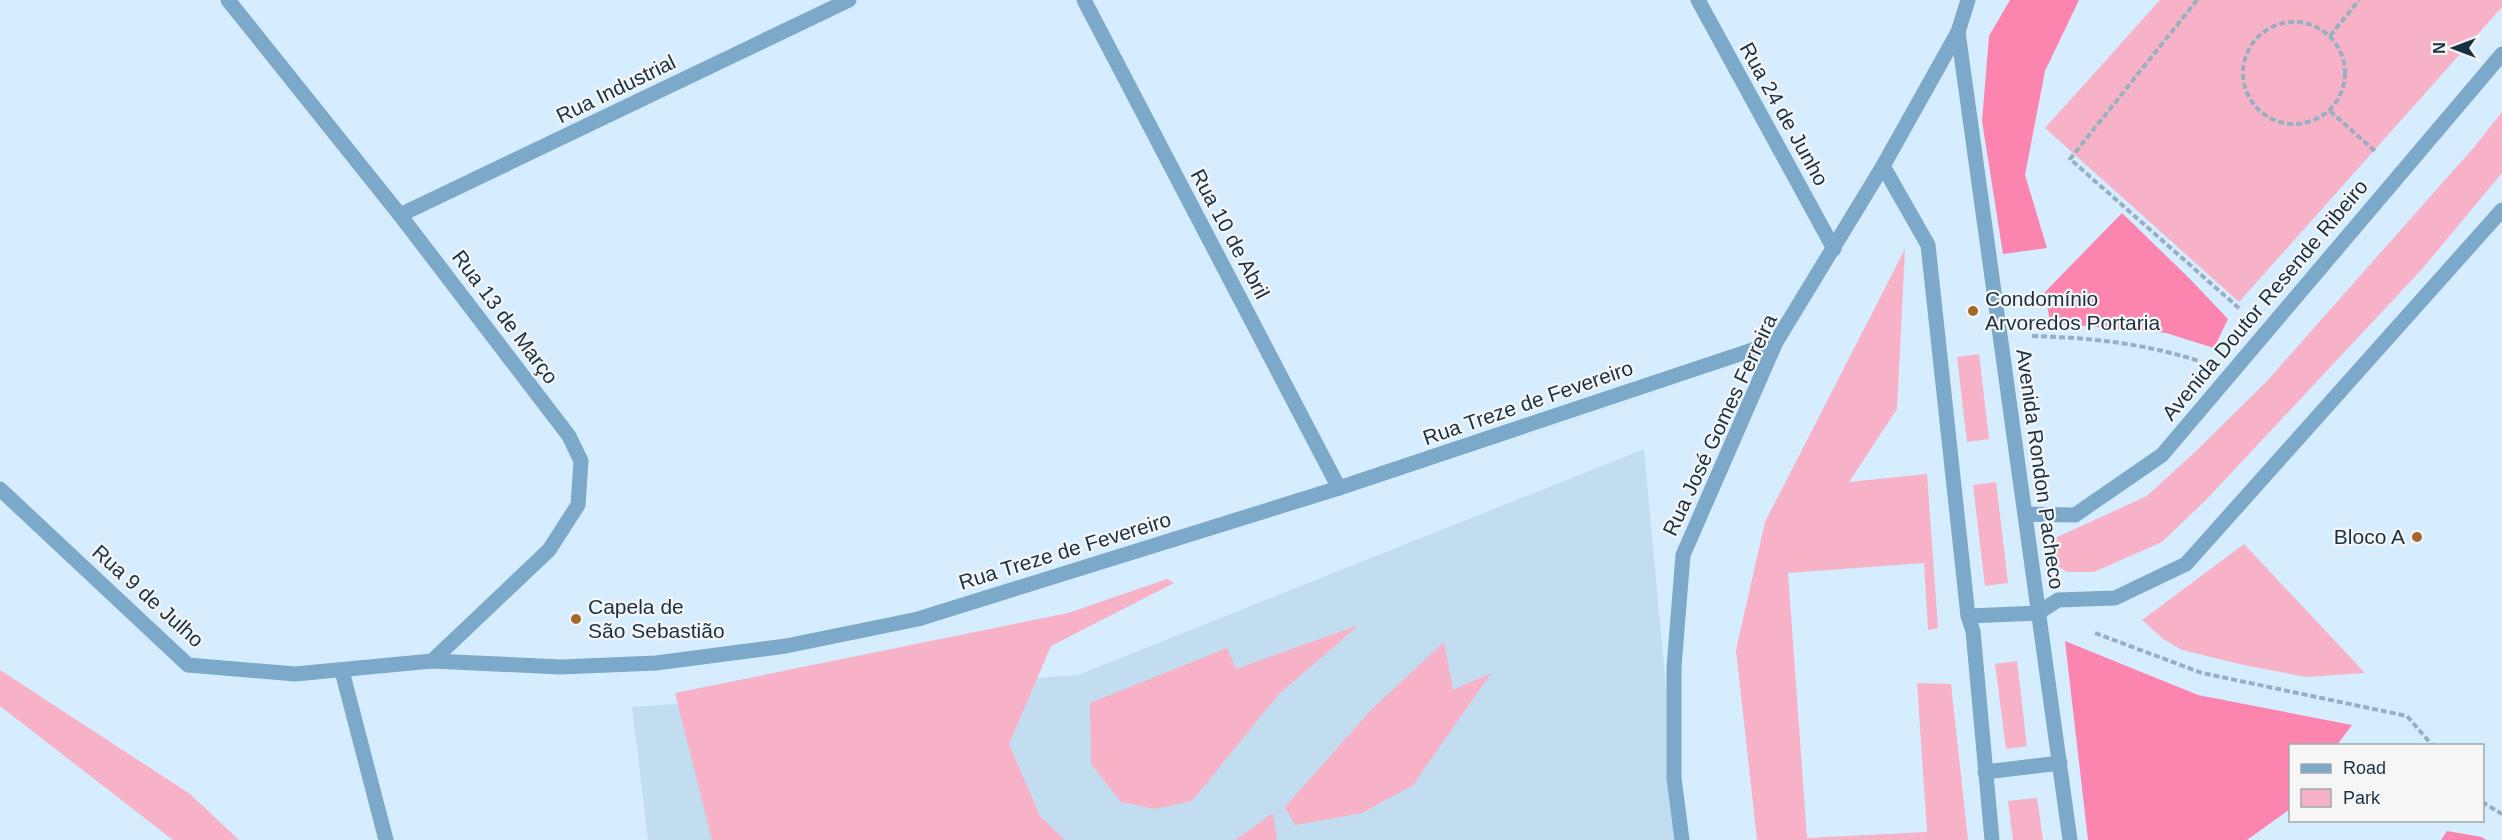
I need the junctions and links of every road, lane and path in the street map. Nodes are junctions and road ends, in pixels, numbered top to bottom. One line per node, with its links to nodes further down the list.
1 (228, 0): 15 (street, Rua 13 de Março)
2 (849, 0): 15 (street, Rua Industrial)
3 (1084, 0): 21 (street, Rua 10 de Abril)
4 (1698, 0): 16 (street, Rua 24 de Junho)
5 (1968, 0): 8 (street, Rua José Gomes Ferreira)
6 (2197, 0): 17 (path)
7 (2359, 0): 9 (path)
8 (1958, 32): 13 (street, Rua José Gomes Ferreira); 23 (street, Avenida Rondon Pacheco)
9 (2330, 36): 11 (path); 11 (path)
10 (2502, 54): 23 (street, Avenida Doutor Resende Ribeiro)
11 (2330, 111): 12 (path)
12 (2378, 153)
13 (1883, 165): 16 (street, Rua José Gomes Ferreira); 25 (street)
14 (2502, 210): 24 (street)
15 (400, 215): 27 (street, Rua 13 de Março)
16 (1834, 249): 19 (street, Rua José Gomes Ferreira)
17 (2244, 313)
18 (2026, 336): 20 (path)
19 (1776, 342): 21 (street, Rua Treze de Fevereiro); 36 (street, Rua José Gomes Ferreira)
20 (2210, 364)
21 (1339, 488): 27 (street, Rua Treze de Fevereiro)
22 (0, 489): 29 (street, Rua 9 de Julho)
23 (2025, 514): 24 (street, Avenida Rondon Pacheco)
24 (2038, 613): 25 (street); 31 (street, Avenida Rondon Pacheco)
25 (1968, 616): 32 (street)
26 (2093, 633): 30 (path)
27 (432, 661): 28 (street, Rua Treze de Fevereiro)
28 (342, 671): 29 (street, Rua Treze de Fevereiro); 35 (street)
29 (295, 674)
30 (2431, 744)
31 (2060, 763): 32 (street); 38 (street, Avenida Rondon Pacheco)
32 (1985, 772): 37 (street)
33 (2484, 803): 34 (path)
34 (2502, 814)
35 (386, 840)
36 (1682, 840)
37 (1992, 840)
38 (2070, 840)

